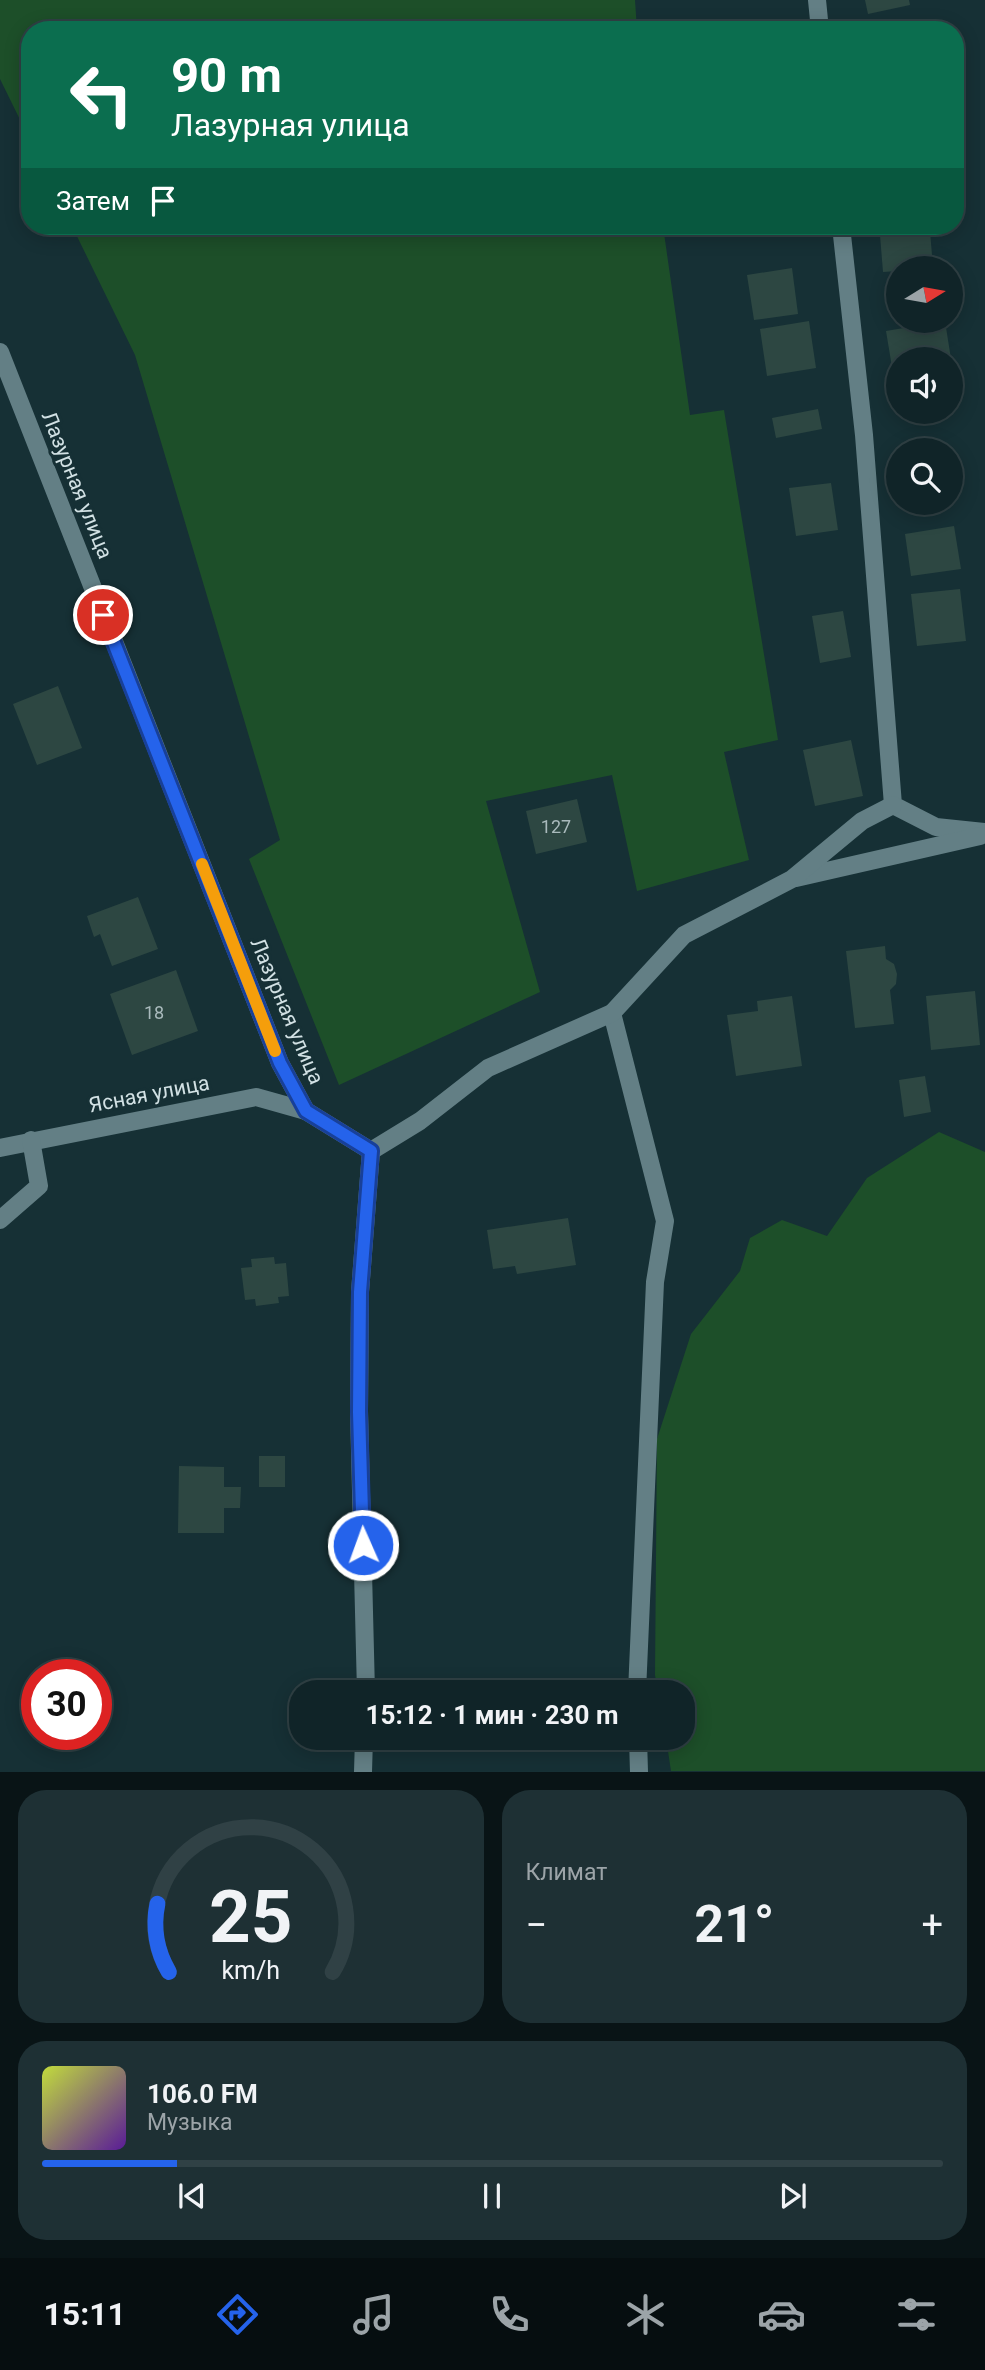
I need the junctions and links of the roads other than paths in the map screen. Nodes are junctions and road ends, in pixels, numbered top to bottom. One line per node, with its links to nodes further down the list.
1 (817, 0): 2 (street)
2 (819, 21)
3 (842, 235): 5 (street)
4 (0, 352): 9 (street, Лазурная улица)
5 (893, 805): 6 (street); 7 (street)
6 (985, 834): 7 (street)
7 (792, 879): 8 (street)
8 (612, 1013): 12 (street); 15 (street)
9 (306, 1111): 10 (street, Ясная улица); 12 (street, Лазурная улица)
10 (31, 1140): 11 (street, Ясная улица); 13 (street)
11 (0, 1148)
12 (371, 1151): 14 (street)
13 (0, 1220)
14 (366, 1680)
15 (638, 1680)
16 (364, 1750): 18 (street)
17 (638, 1750): 19 (street)
18 (363, 1772)
19 (639, 1772)

